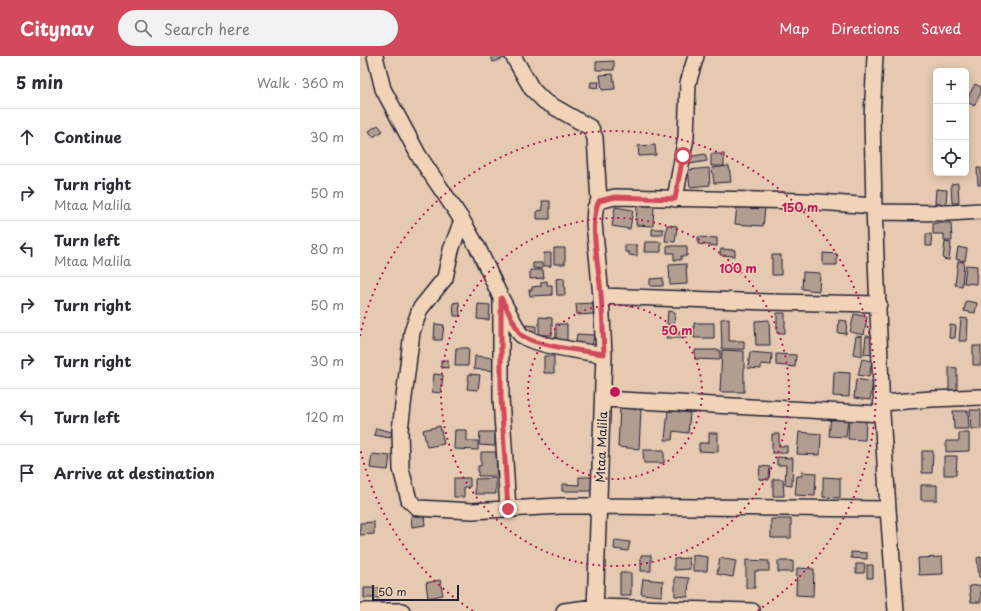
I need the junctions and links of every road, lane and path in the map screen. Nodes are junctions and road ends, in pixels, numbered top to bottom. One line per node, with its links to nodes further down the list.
1 (375, 56): 9 (street)
2 (513, 56): 6 (street, Mtaa Malila)
3 (696, 56): 5 (street)
4 (875, 56): 7 (street)
5 (675, 199): 6 (street); 7 (street)
6 (599, 201): 10 (street, Mtaa Malila)
7 (874, 210): 8 (street); 12 (street)
8 (981, 211)
9 (462, 220): 11 (street); 18 (street)
10 (601, 296): 12 (street); 13 (street, Mtaa Malila)
11 (501, 298): 13 (street); 18 (street)
12 (879, 304): 16 (street)
13 (604, 354): 15 (street, Mtaa Malila)
14 (981, 397): 16 (street)
15 (603, 399): 16 (street); 17 (street, Mtaa Malila)
16 (882, 408): 19 (street)
17 (599, 506): 18 (street); 19 (street); 20 (street, Mtaa Malila)
18 (508, 509)
19 (888, 509): 25 (street)
20 (595, 609): 23 (street); 24 (street)
21 (363, 611): 22 (street)
22 (402, 611)
23 (564, 611)
24 (752, 611)
25 (896, 611)

